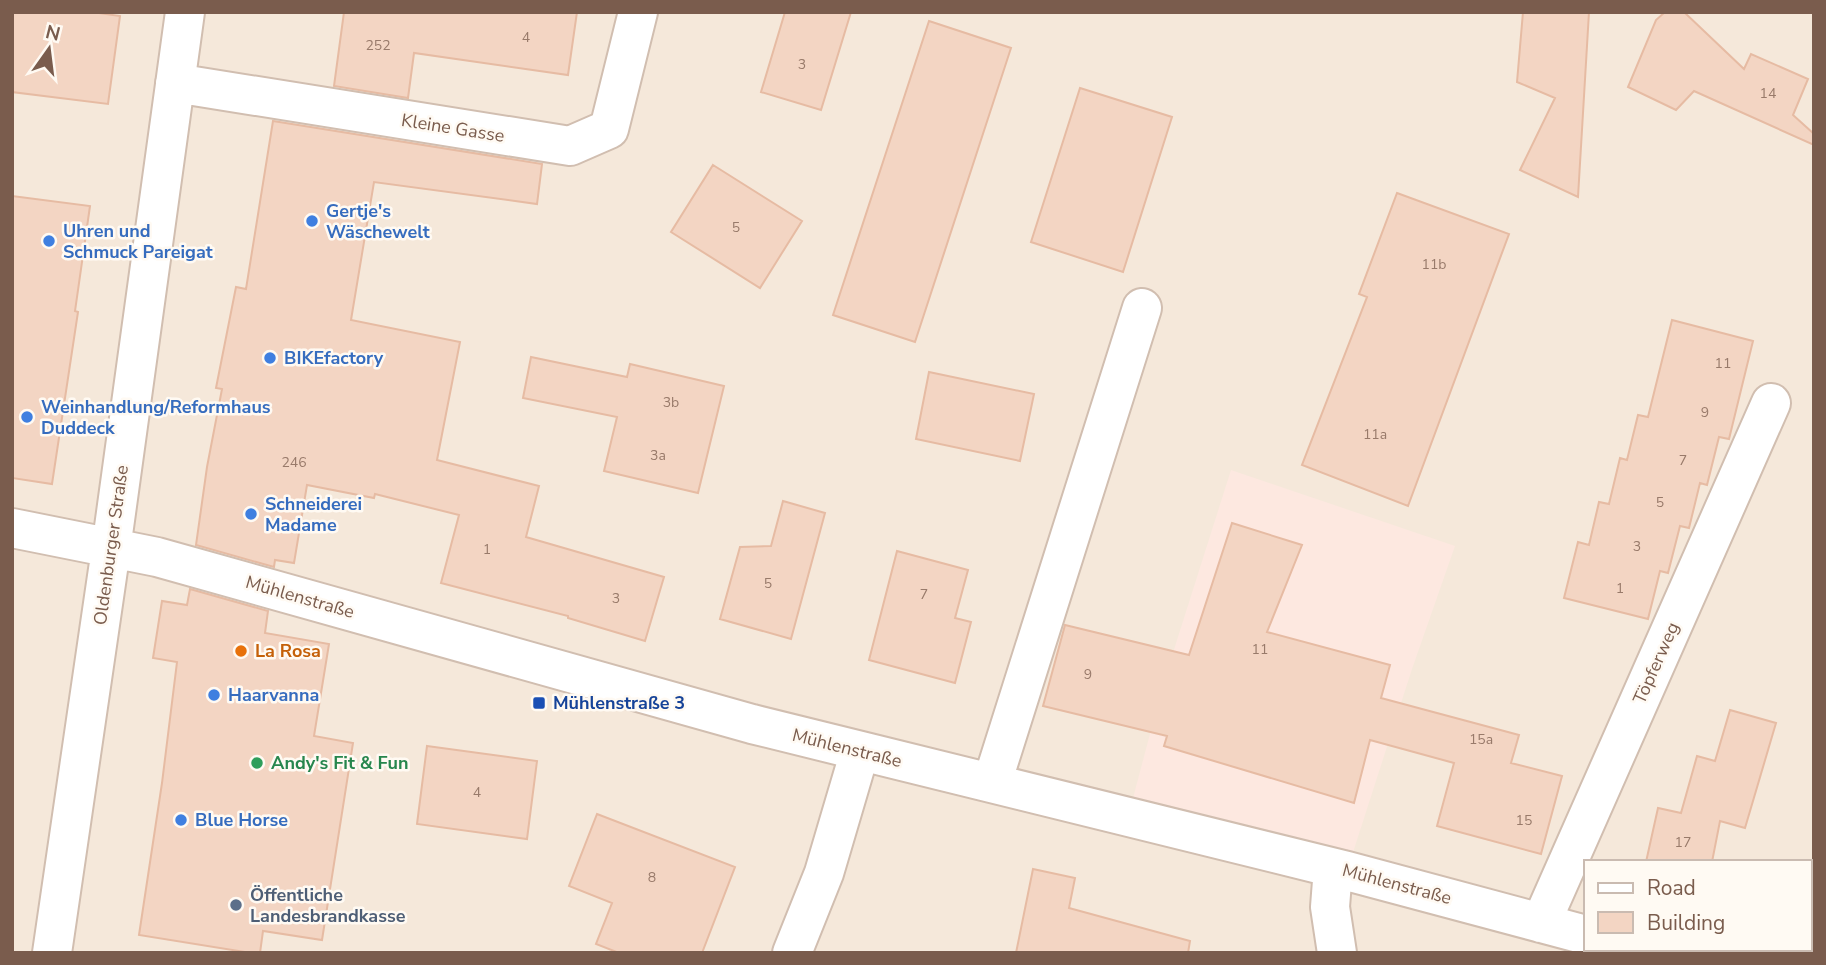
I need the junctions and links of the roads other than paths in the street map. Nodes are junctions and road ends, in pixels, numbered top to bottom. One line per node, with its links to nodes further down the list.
1 (185, 12): 3 (street, Oldenburger Straße)
2 (638, 12): 3 (street, Kleine Gasse)
3 (174, 83): 7 (street, Oldenburger Straße)
4 (1142, 308): 9 (street)
5 (1771, 403): 11 (street, Töpferweg)
6 (12, 528): 7 (street, Mühlenstraße)
7 (111, 549): 8 (street, Mühlenstraße); 13 (street, Oldenburger Straße)
8 (860, 751): 9 (street, Mühlenstraße); 14 (street)
9 (992, 783): 10 (street, Mühlenstraße)
10 (1333, 868): 11 (street, Mühlenstraße); 15 (street)
11 (1541, 923): 12 (street, Mühlenstraße)
12 (1584, 934)
13 (52, 953)
14 (792, 953)
15 (1337, 953)

